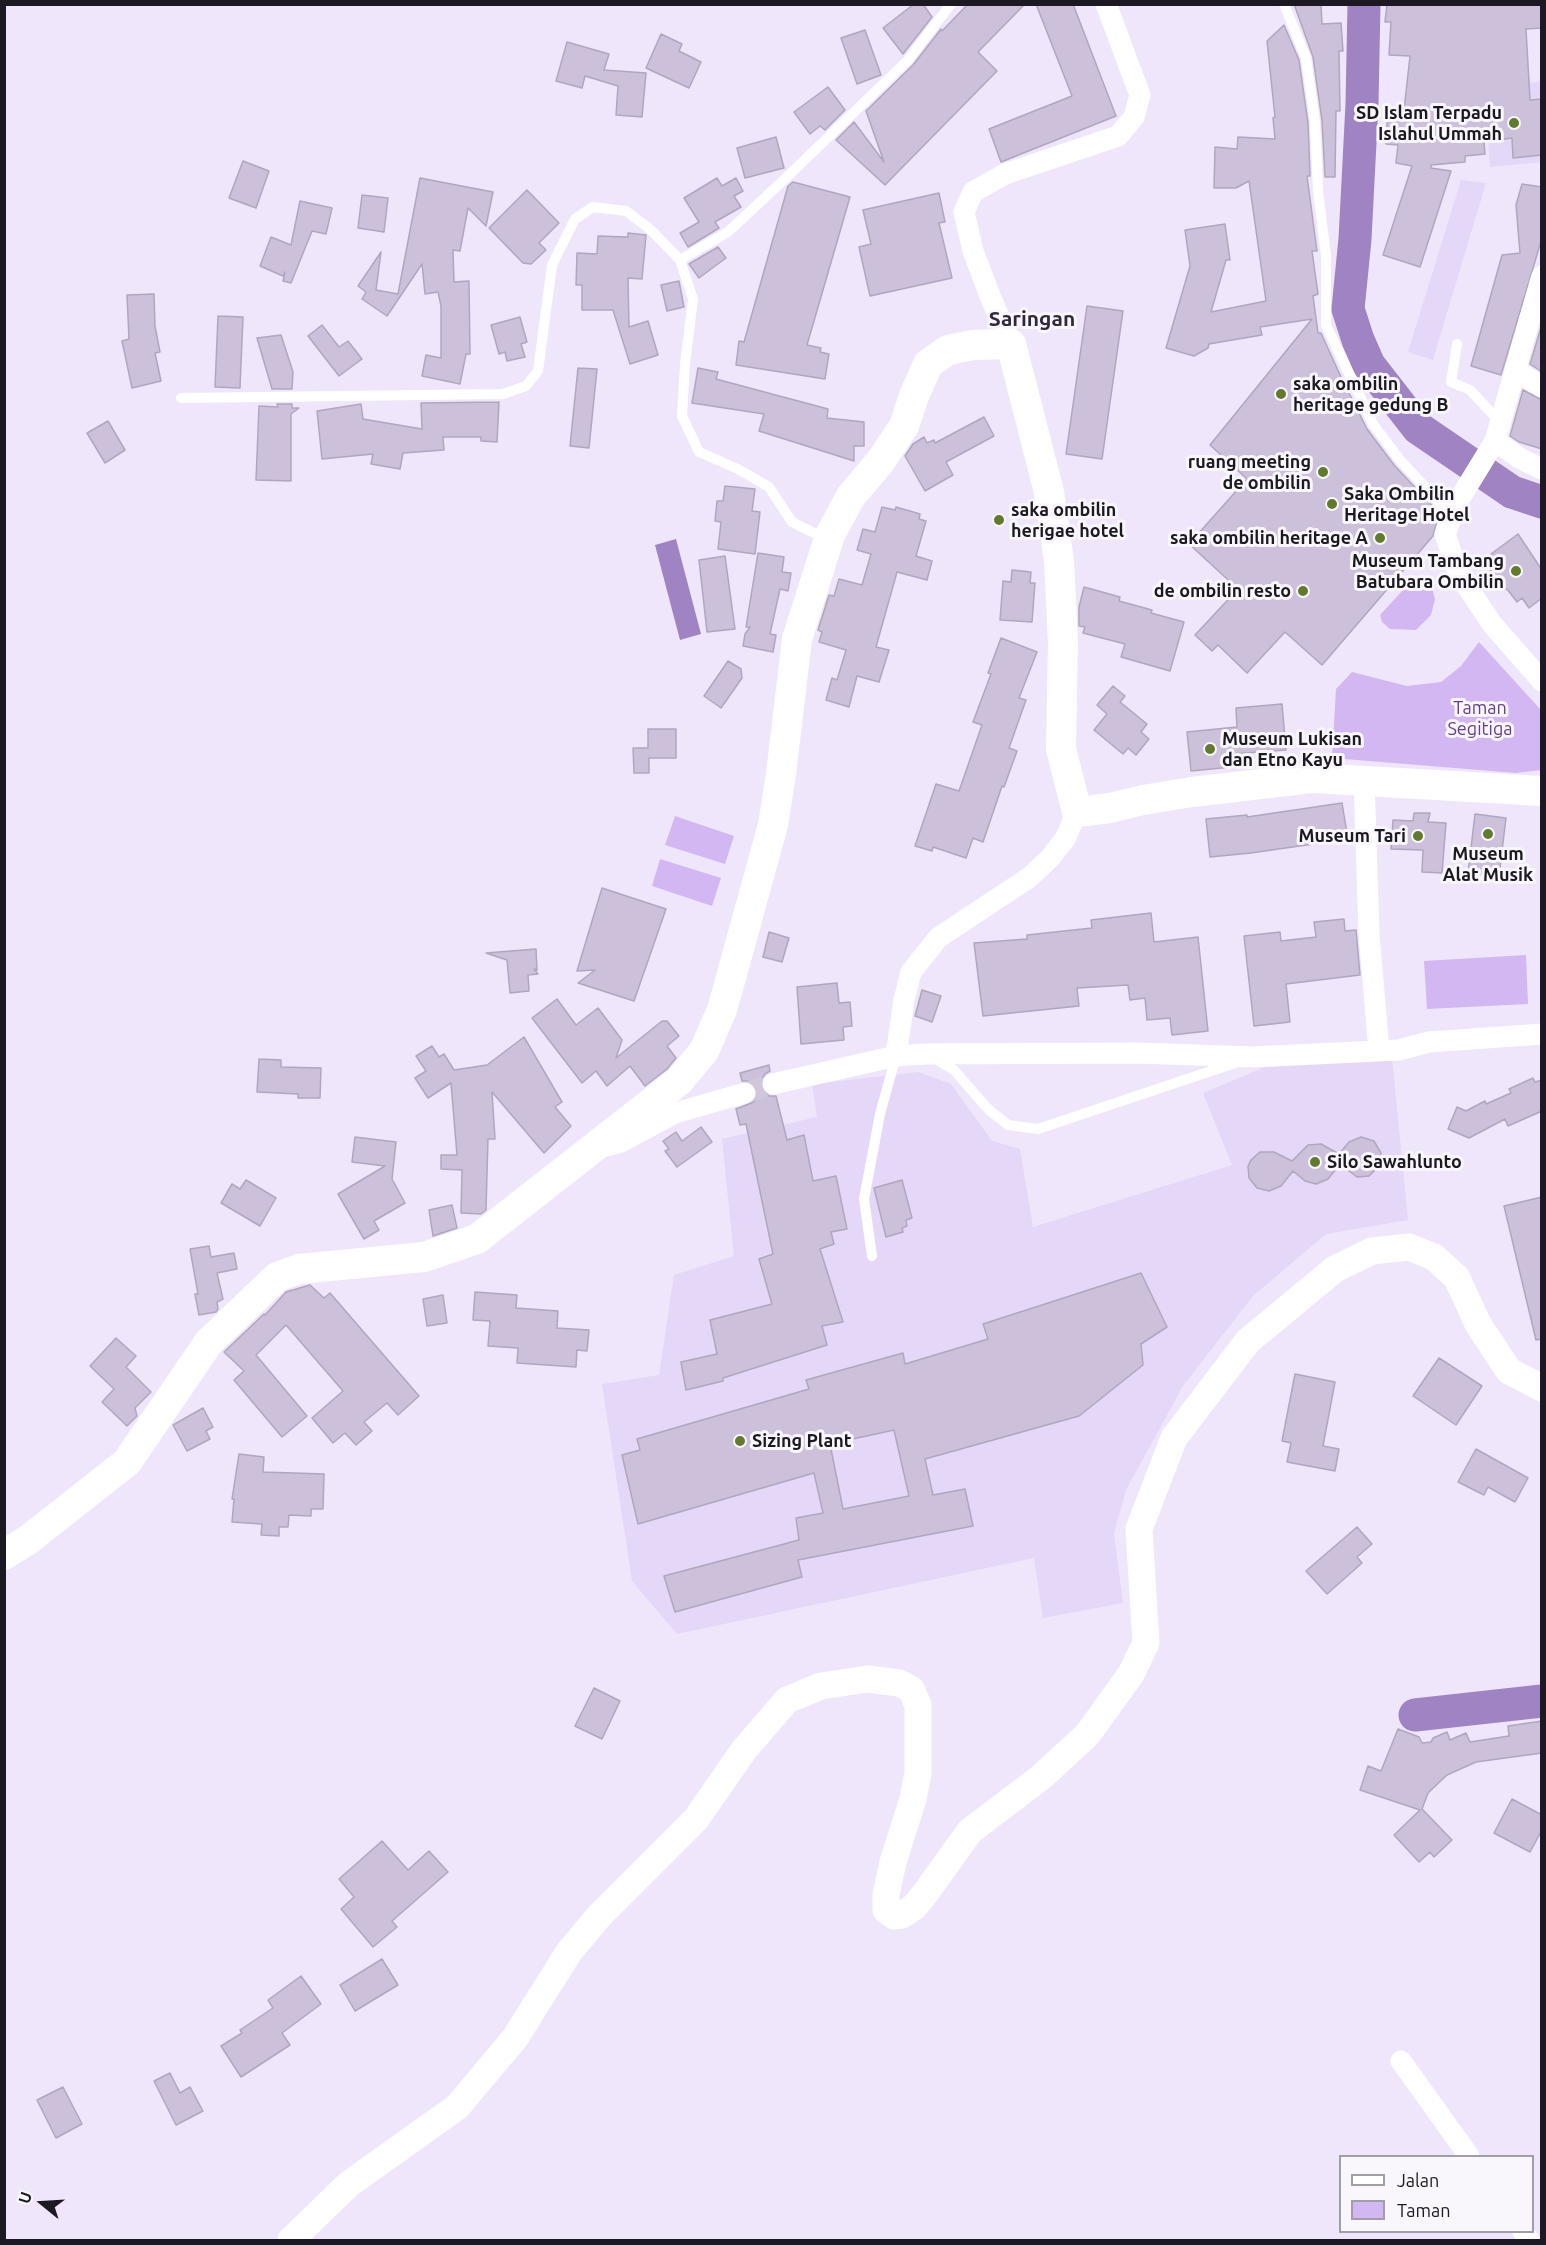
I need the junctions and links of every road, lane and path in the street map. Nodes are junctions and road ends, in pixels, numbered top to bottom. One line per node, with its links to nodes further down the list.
1 (951, 4): 4 (lane)
2 (1106, 4): 7 (street)
3 (1284, 4): 14 (lane)
4 (681, 260): 11 (lane); 15 (lane)
5 (1542, 276): 6 (street)
6 (1538, 307): 9 (street)
7 (1011, 344): 15 (main road); 19 (main road)
8 (1457, 344): 12 (lane)
9 (1515, 370): 10 (street); 12 (street)
10 (1542, 387)
11 (181, 398)
12 (1495, 438): 13 (street); 14 (street)
13 (1542, 469)
14 (1454, 509): 16 (street)
15 (830, 535): 27 (main road)
16 (1542, 681)
17 (1364, 780): 18 (main road); 19 (main road); 21 (street)
18 (1542, 791)
19 (1077, 812): 23 (street)
20 (1542, 1034): 21 (street)
21 (1379, 1051): 24 (street)
22 (926, 1054): 23 (street); 24 (street); 24 (lane)
23 (896, 1056): 25 (street); 28 (lane)
24 (1252, 1058)
25 (773, 1084)
26 (745, 1093): 27 (street)
27 (589, 1150): 30 (main road)
28 (872, 1256)
29 (1542, 1388): 33 (street)
30 (4, 1555)
31 (1401, 2061): 32 (street)
32 (1468, 2155)
33 (291, 2241)

